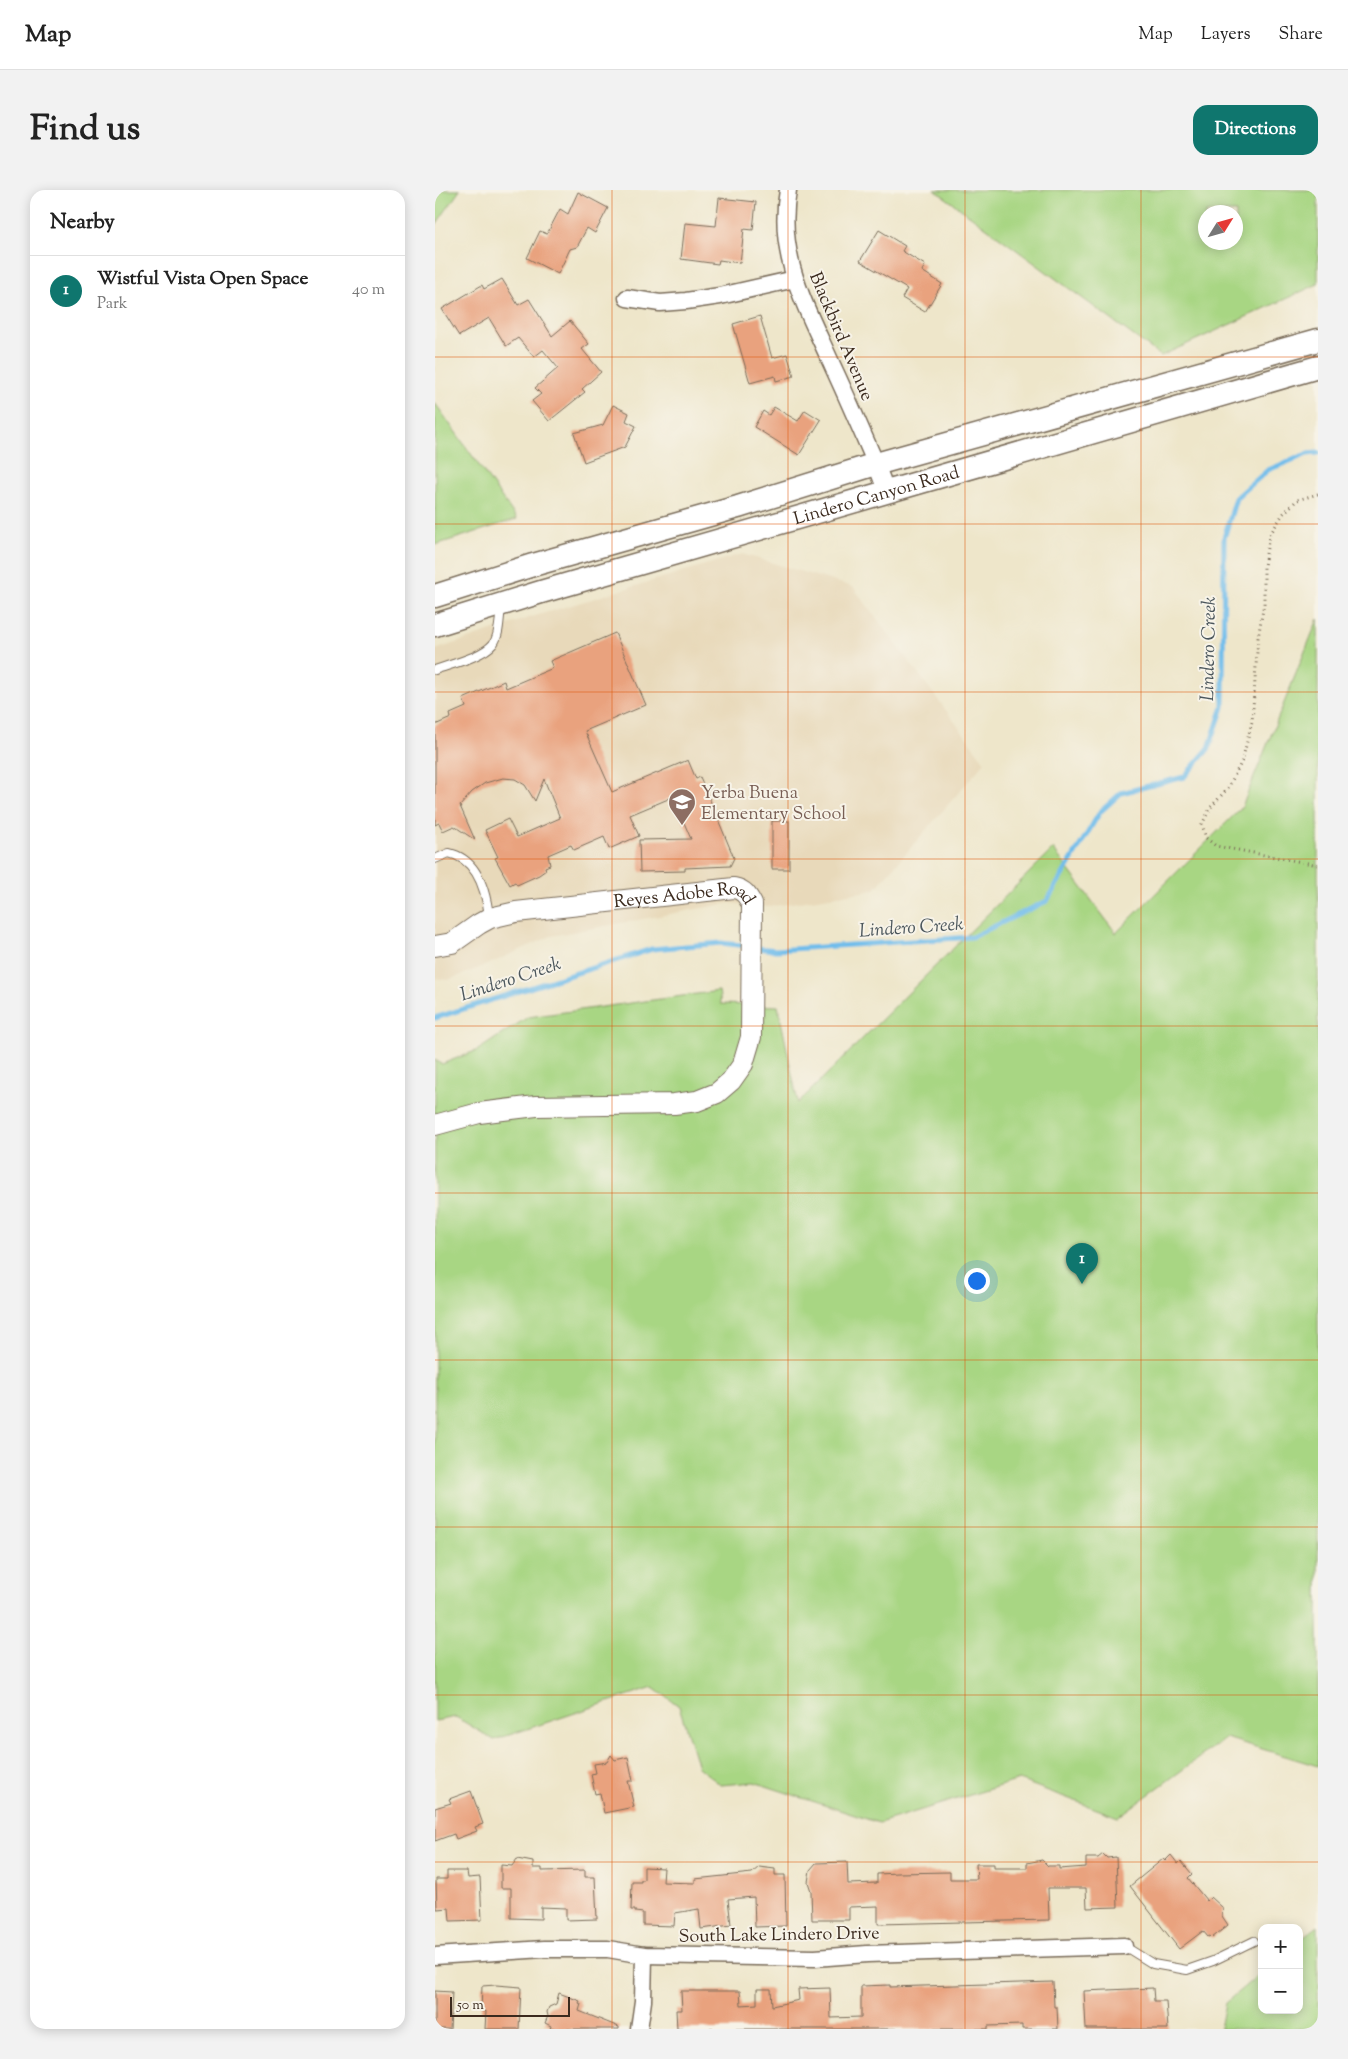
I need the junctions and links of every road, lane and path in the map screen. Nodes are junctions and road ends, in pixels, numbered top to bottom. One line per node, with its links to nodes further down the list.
1 (787, 190): 2 (street, Blackbird Avenue)
2 (795, 279): 3 (street); 6 (street, Blackbird Avenue)
3 (627, 298)
4 (1318, 340): 6 (main road, Lindero Canyon Road)
5 (1318, 367): 7 (main road, Lindero Canyon Road)
6 (876, 464): 7 (street, Blackbird Avenue); 9 (main road, Lindero Canyon Road)
7 (887, 493): 10 (main road, Lindero Canyon Road)
8 (1318, 494): 14 (path)
9 (435, 596)
10 (502, 604): 11 (main road, Lindero Canyon Road); 12 (lane)
11 (435, 625)
12 (435, 670)
13 (435, 859): 15 (lane)
14 (1318, 865)
15 (490, 918): 16 (street, Reyes Adobe Road); 17 (street, Reyes Adobe Road)
16 (435, 946)
17 (435, 1125)
18 (1254, 1941): 19 (lane)
19 (1124, 1946): 20 (street, South Lake Lindero Drive)
20 (644, 1955): 21 (street, South Lake Lindero Drive); 22 (street)
21 (435, 1956)
22 (639, 2029)

